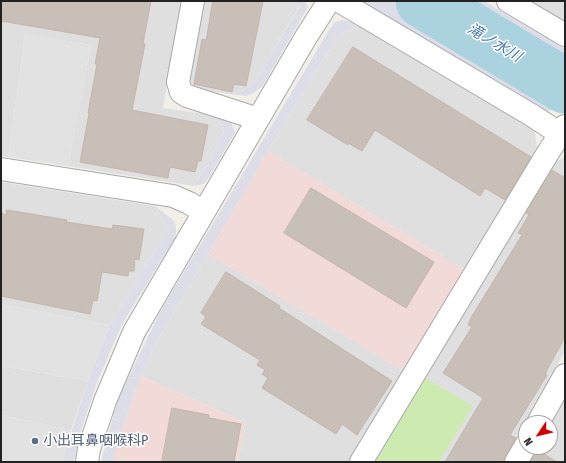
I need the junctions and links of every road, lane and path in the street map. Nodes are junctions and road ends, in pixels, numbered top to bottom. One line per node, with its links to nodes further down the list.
1 (193, 1): 6 (street)
2 (329, 1): 6 (street)
3 (338, 1): 7 (street)
4 (508, 1): 5 (street)
5 (565, 36)
6 (258, 119): 9 (street)
7 (563, 133): 13 (street)
8 (1, 169): 9 (street)
9 (204, 212): 12 (street)
10 (565, 375): 11 (street)
11 (542, 415)
12 (87, 462)
13 (361, 462)

